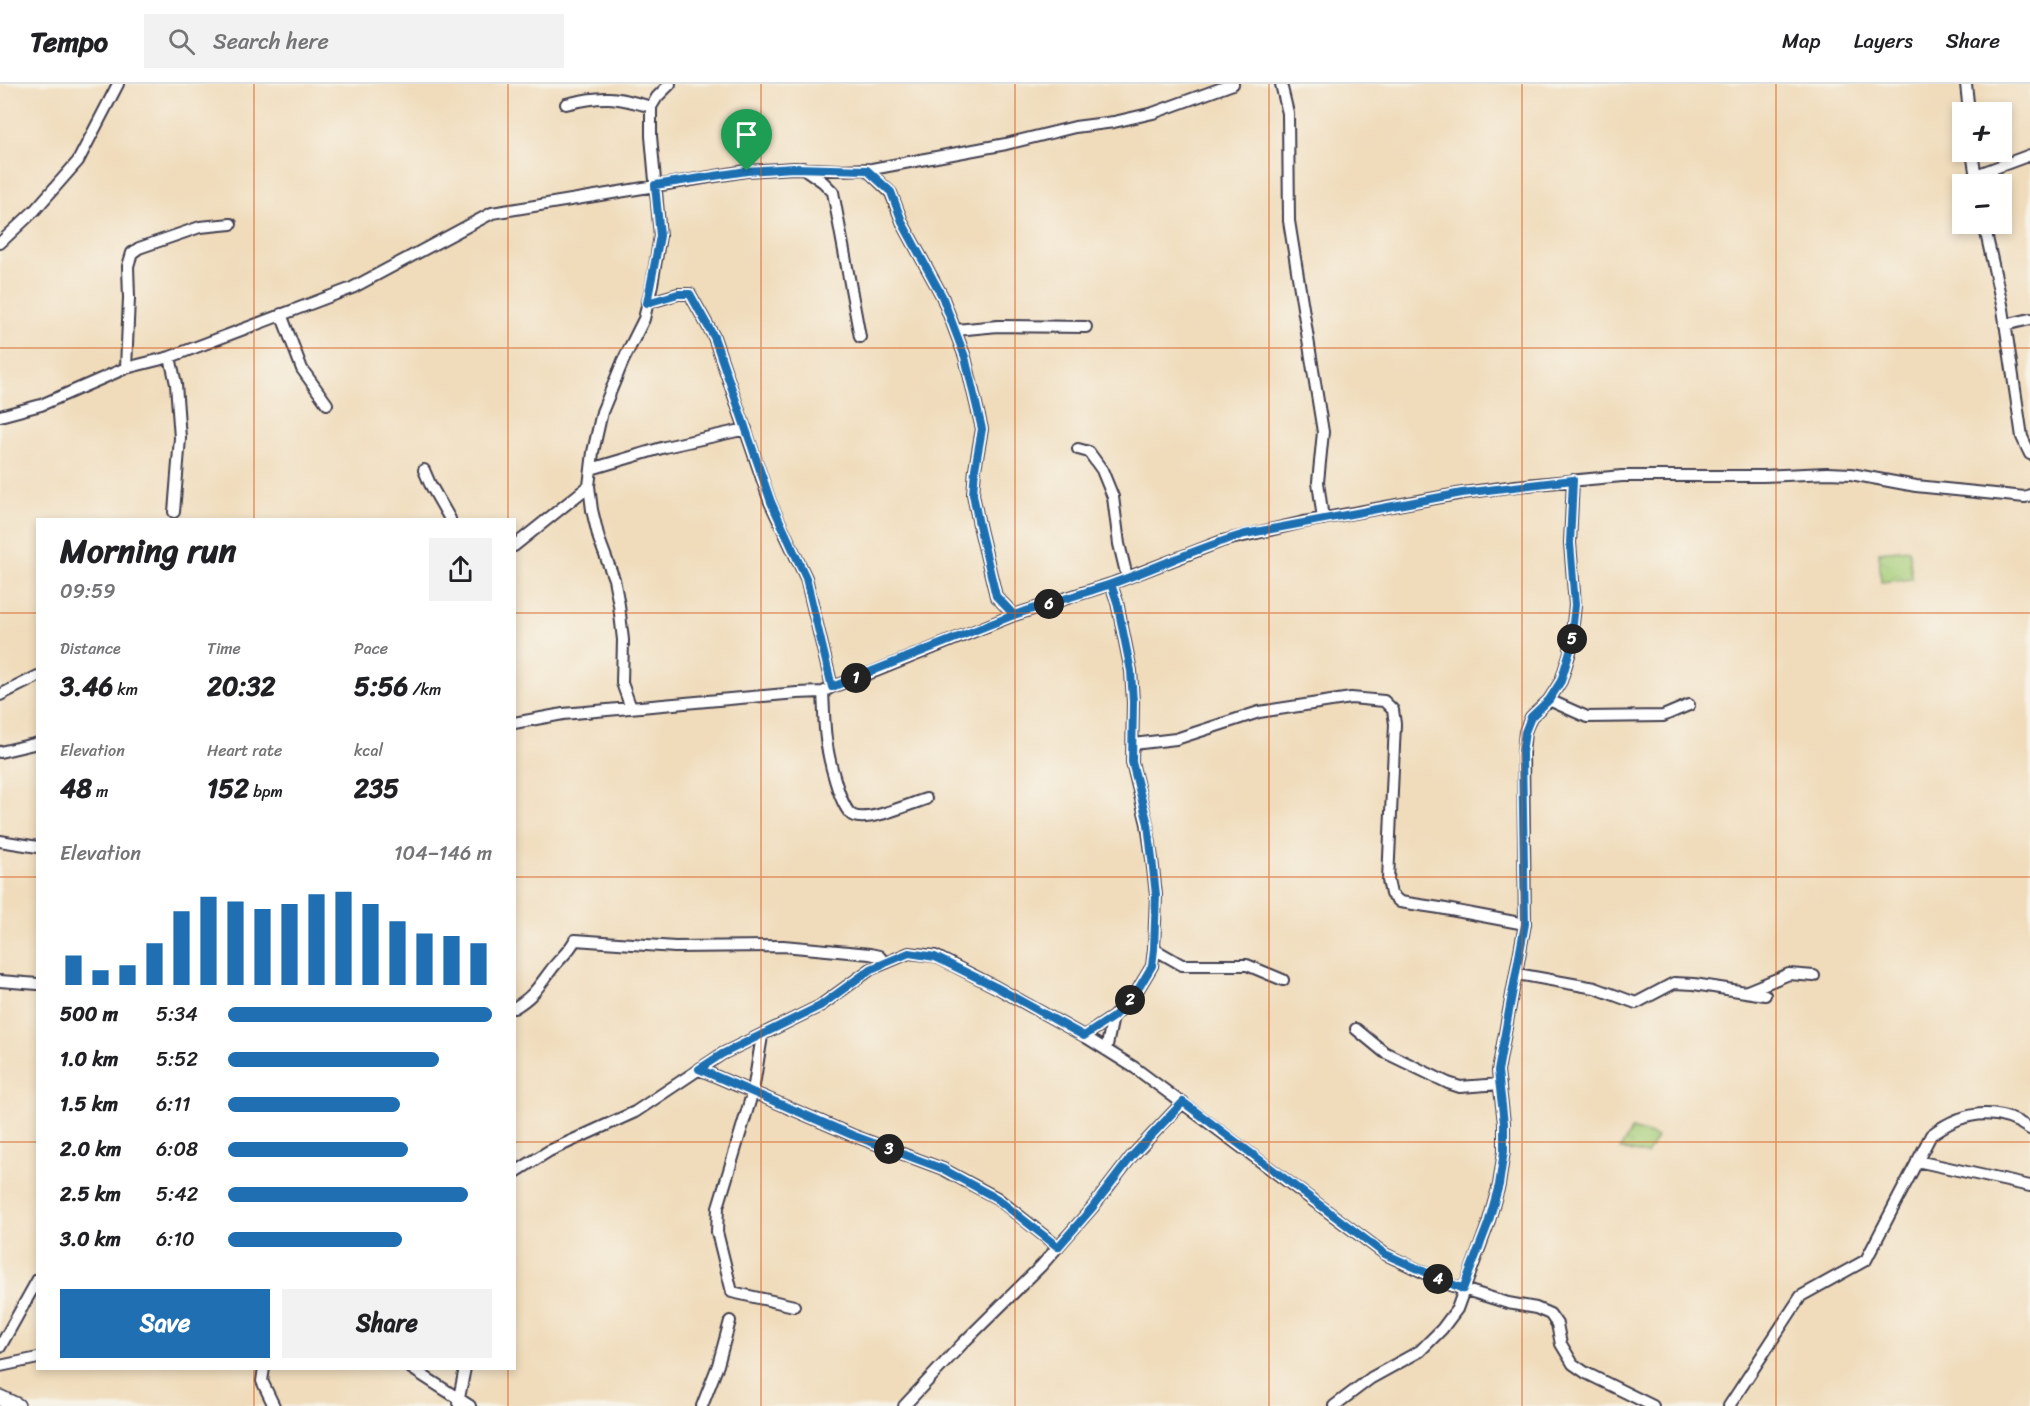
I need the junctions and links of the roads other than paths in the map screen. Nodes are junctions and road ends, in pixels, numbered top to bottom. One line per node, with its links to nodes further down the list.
1 (118, 84): 16 (street)
2 (670, 84): 8 (street)
3 (1233, 84): 11 (street)
4 (1281, 84): 38 (street)
5 (1966, 84): 6 (street)
6 (1968, 102)
7 (566, 104): 8 (street)
8 (651, 107): 13 (street)
9 (2030, 155): 12 (street)
10 (802, 168): 11 (street); 13 (street); 23 (street)
11 (867, 170): 22 (street)
12 (1990, 174)
13 (655, 185): 17 (street); 18 (street)
14 (231, 224): 25 (street)
15 (1986, 234): 20 (street)
16 (0, 243)
17 (647, 303): 28 (street); 31 (street)
18 (280, 314): 24 (street); 26 (street)
19 (2030, 319): 20 (street)
20 (2005, 325): 30 (street)
21 (1086, 327): 22 (street)
22 (956, 330): 42 (street)
23 (860, 337)
24 (170, 357): 25 (street); 36 (street)
25 (126, 368): 27 (street)
26 (327, 404)
27 (0, 416)
28 (746, 429): 31 (street); 44 (street)
29 (1078, 449): 40 (street)
30 (2030, 454)
31 (591, 469): 34 (street)
32 (424, 470): 37 (street)
33 (1573, 480): 35 (street); 38 (street); 46 (street)
34 (589, 486): 39 (street); 48 (street)
35 (2030, 495)
36 (174, 512)
37 (449, 518)
38 (1323, 519): 40 (street)
39 (516, 544)
40 (1127, 577): 41 (street)
41 (1111, 584): 42 (street); 51 (street)
42 (1014, 615): 44 (street)
43 (36, 677): 45 (street)
44 (827, 690): 48 (street); 53 (street)
45 (0, 695)
46 (1549, 700): 47 (street); 56 (street)
47 (1689, 705)
48 (632, 708): 49 (street)
49 (516, 723)
50 (36, 743): 52 (street)
51 (1133, 744): 56 (street); 57 (street)
52 (0, 752)
53 (926, 799)
54 (0, 842): 55 (street)
55 (36, 847)
56 (1525, 924): 59 (street)
57 (1154, 949): 61 (street); 67 (street)
58 (885, 963): 66 (street); 69 (street); 70 (street)
59 (1517, 974): 64 (street); 73 (street)
60 (1814, 976): 64 (street)
61 (1282, 980)
62 (0, 981): 63 (street)
63 (36, 984)
64 (1745, 992): 65 (street)
65 (1765, 995)
66 (516, 1007)
67 (1113, 1017): 70 (street); 71 (street)
68 (1356, 1029): 73 (street)
69 (762, 1036): 72 (street); 74 (street)
70 (1084, 1036): 71 (street)
71 (1106, 1050): 75 (street)
72 (699, 1069): 74 (street); 78 (street)
73 (1500, 1084): 82 (street)
74 (753, 1091): 80 (street); 83 (street)
75 (1183, 1102): 80 (street); 82 (street)
76 (2030, 1129): 77 (street)
77 (1917, 1161): 79 (street); 100 (street)
78 (516, 1172)
79 (2030, 1186)
80 (1058, 1247): 97 (street)
81 (36, 1283): 85 (street)
82 (1463, 1289): 98 (street); 99 (street)
83 (794, 1306)
84 (730, 1321): 96 (street)
85 (0, 1347)
86 (36, 1358): 87 (street)
87 (0, 1366)
88 (264, 1370): 94 (street)
89 (414, 1370): 92 (street)
90 (465, 1370): 92 (street)
91 (0, 1398): 93 (street)
92 (458, 1403): 95 (street)
93 (17, 1406)
94 (274, 1406)
95 (470, 1406)
96 (702, 1406)
97 (904, 1406)
98 (1334, 1406)
99 (1653, 1406)
100 (1730, 1406)

